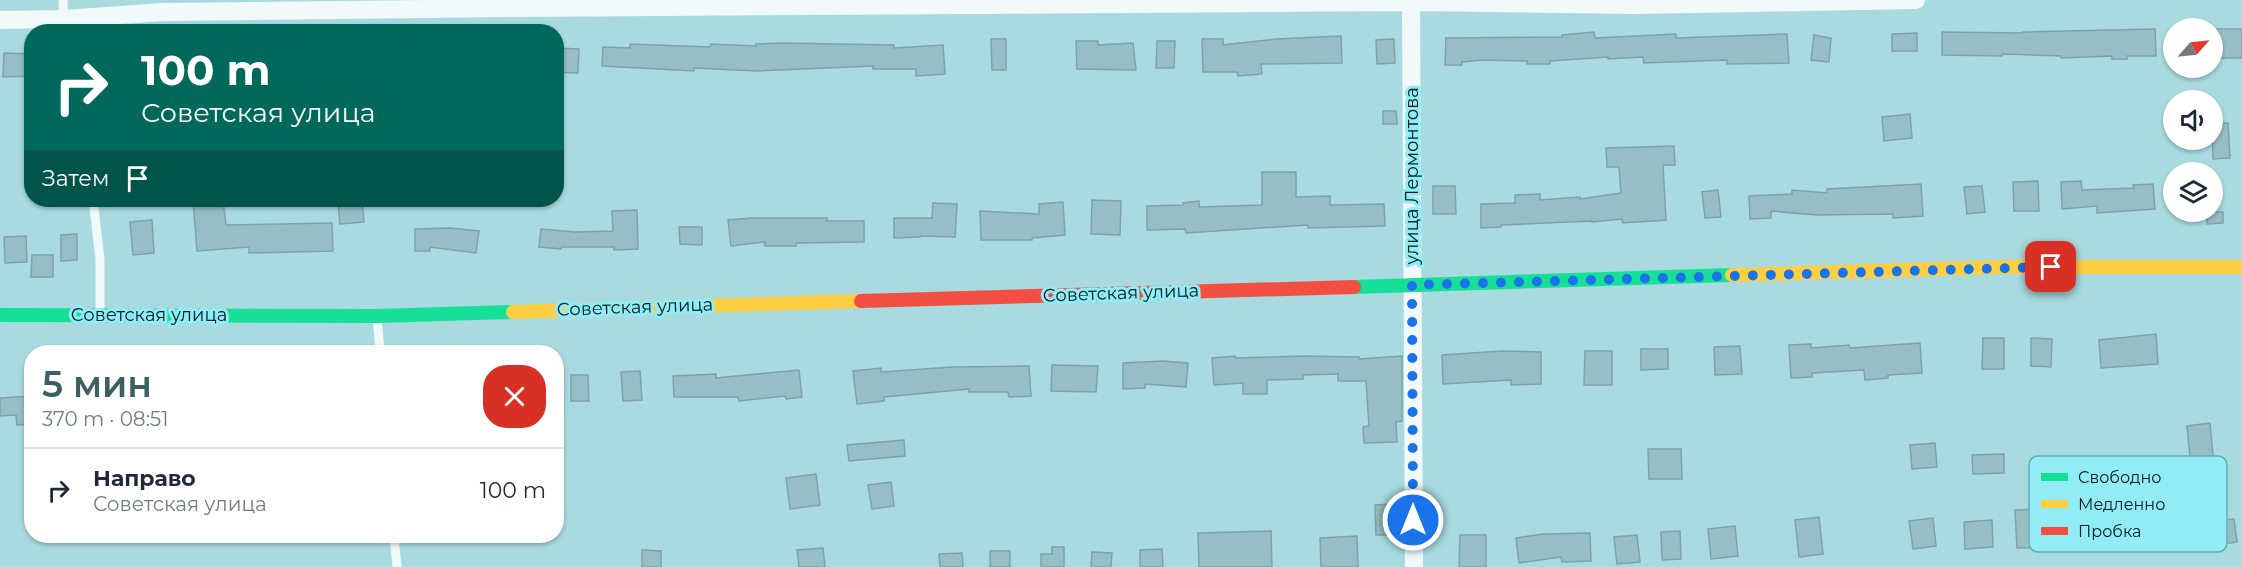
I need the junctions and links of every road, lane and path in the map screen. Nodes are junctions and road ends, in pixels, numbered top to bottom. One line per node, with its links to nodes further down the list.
1 (63, 0): 7 (lane)
2 (1916, 0): 3 (street)
3 (1410, 1): 4 (street); 11 (street, улица Лермонтова)
4 (518, 4): 8 (street)
5 (0, 20): 6 (street)
6 (51, 24)
7 (64, 24)
8 (72, 24)
9 (94, 207): 13 (lane)
10 (2242, 267): 11 (street, Советская улица)
11 (1412, 285): 14 (street, Советская улица); 18 (street, улица Лермонтова)
12 (0, 315): 13 (street, Советская улица)
13 (100, 315): 14 (street, Советская улица)
14 (377, 316): 15 (lane)
15 (379, 345)
16 (395, 543): 17 (lane)
17 (397, 567)
18 (1414, 567)

